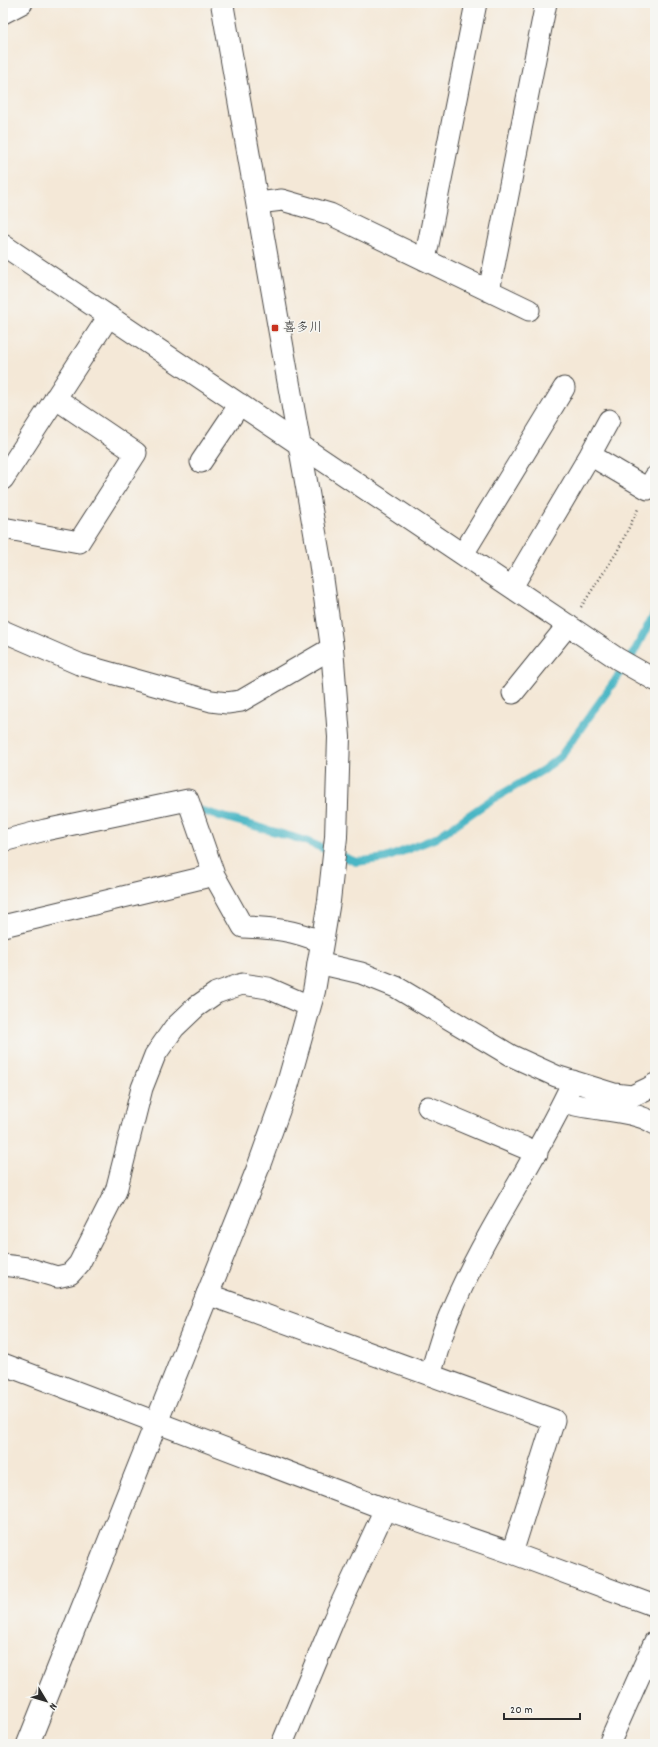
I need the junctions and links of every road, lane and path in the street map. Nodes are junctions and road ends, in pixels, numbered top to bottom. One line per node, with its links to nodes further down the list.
1 (22, 3): 5 (street)
2 (222, 3): 6 (street)
3 (476, 3): 8 (street)
4 (546, 3): 9 (street)
5 (3, 14)
6 (258, 203): 8 (street); 16 (street)
7 (3, 245): 11 (street)
8 (425, 260): 9 (street)
9 (489, 291): 10 (street)
10 (528, 310)
11 (109, 316): 13 (street); 14 (street)
12 (564, 388): 22 (street)
13 (56, 398): 19 (street); 21 (street)
14 (240, 404): 16 (street); 18 (street)
15 (609, 420): 17 (street)
16 (301, 444): 22 (street); 26 (street)
17 (590, 455): 20 (street); 23 (street)
18 (201, 462)
19 (3, 478)
20 (652, 483): 24 (path)
21 (3, 528)
22 (463, 554): 23 (street)
23 (512, 587): 24 (street)
24 (568, 625): 27 (street); 28 (street)
25 (3, 631): 26 (street)
26 (332, 648): 32 (street)
27 (655, 680)
28 (513, 693)
29 (3, 841): 30 (street)
30 (214, 875): 31 (street); 32 (street)
31 (3, 926)
32 (322, 942): 33 (street)
33 (318, 963): 34 (street); 35 (street)
34 (309, 1006): 42 (street); 43 (street)
35 (574, 1081): 37 (street); 38 (street)
36 (655, 1084): 38 (street)
37 (564, 1102): 38 (street); 41 (street)
38 (616, 1103): 40 (street)
39 (428, 1108): 41 (street)
40 (655, 1124)
41 (536, 1153): 45 (street)
42 (3, 1265)
43 (207, 1294): 45 (street); 46 (street)
44 (3, 1364): 46 (street)
45 (430, 1375): 48 (street)
46 (156, 1421): 47 (street); 51 (street)
47 (385, 1509): 48 (street); 52 (street)
48 (512, 1553): 49 (street)
49 (655, 1606)
50 (655, 1641): 53 (street)
51 (28, 1744)
52 (282, 1744)
53 (609, 1744)

